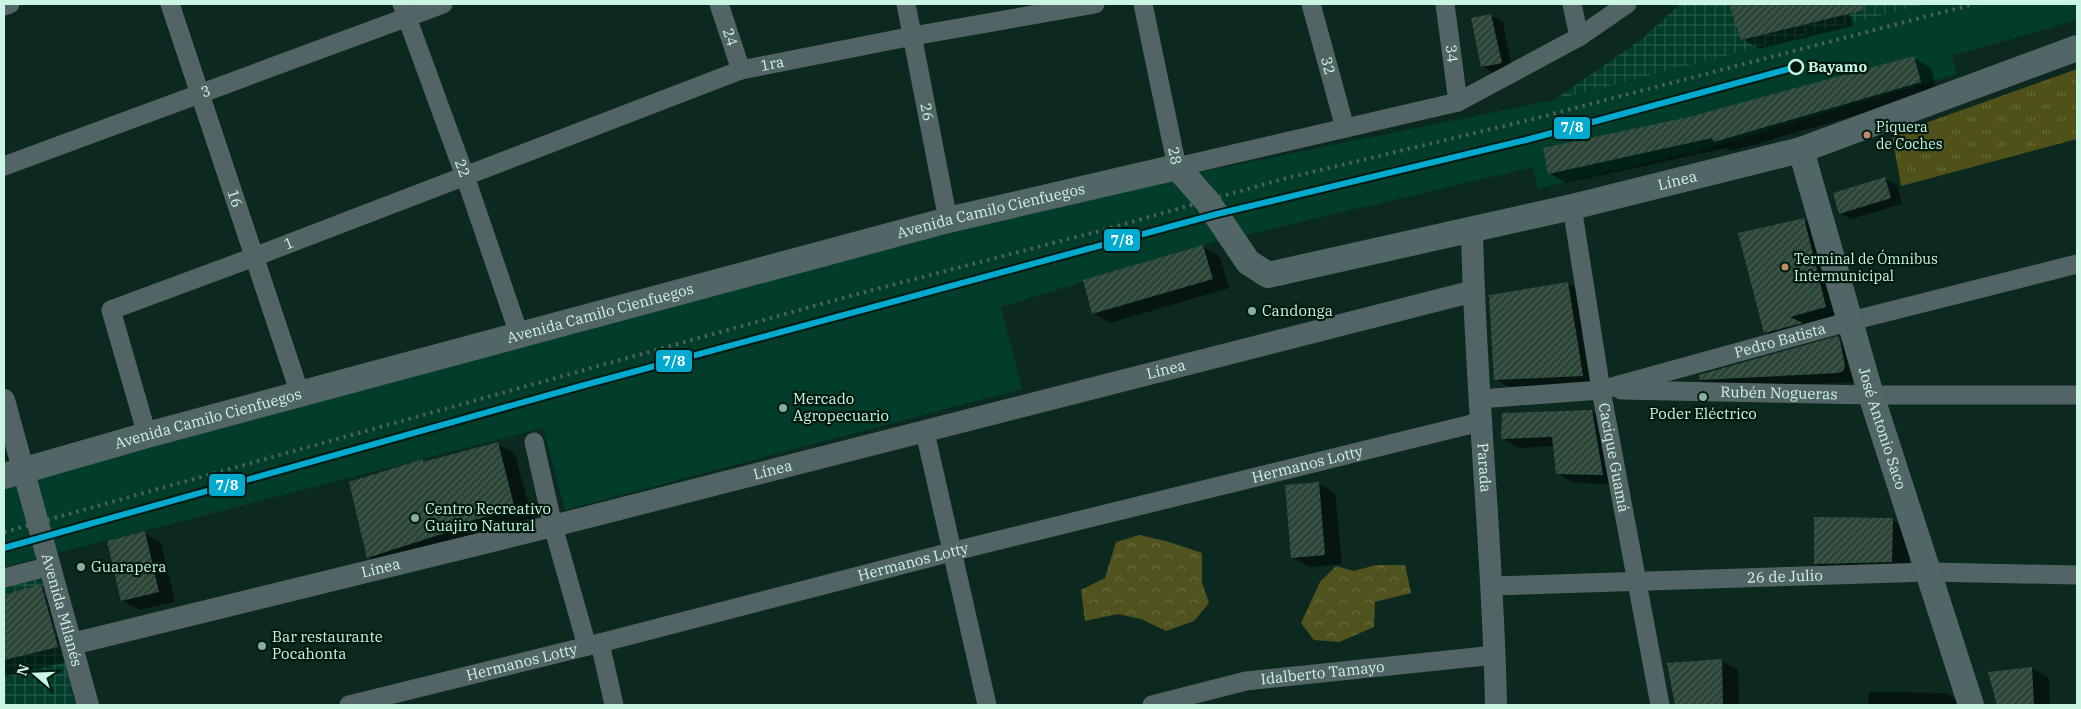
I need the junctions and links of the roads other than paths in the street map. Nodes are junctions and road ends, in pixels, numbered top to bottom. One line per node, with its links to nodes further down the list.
1 (10, 4): 12 (street)
2 (170, 4): 18 (street, 16)
3 (443, 4): 13 (street, 3)
4 (719, 4): 17 (street, 24)
5 (906, 4): 14 (street, 26)
6 (1095, 4): 14 (street, 1ra)
7 (1143, 4): 23 (street, 28)
8 (1311, 4): 20 (street, 32)
9 (1445, 4): 19 (street, 34)
10 (1572, 4): 15 (street)
11 (1627, 4): 15 (street)
12 (4, 6)
13 (404, 11): 18 (street, 3); 24 (street, 22)
14 (913, 36): 17 (street, 1ra); 26 (street, 26)
15 (1579, 37): 19 (street)
16 (2077, 48): 21 (main road, Línea)
17 (740, 70): 24 (street, 1ra)
18 (200, 94): 22 (street, 3); 28 (street, 16)
19 (1458, 102): 20 (street)
20 (1345, 128): 23 (street)
21 (1801, 150): 25 (main road, Línea); 32 (main road, José Antonio Saco)
22 (4, 166)
23 (1177, 167): 26 (main road, Avenida Camilo Cienfuegos); 30 (main road, 28)
24 (465, 176): 28 (street, 1); 33 (street, 22)
25 (1572, 207): 27 (main road, Línea); 34 (street, Cacique Guamá)
26 (948, 220): 33 (main road, Avenida Camilo Cienfuegos)
27 (1472, 230): 30 (main road, Línea); 31 (street, Parada)
28 (254, 257): 35 (street, 16); 42 (street, 1)
29 (2077, 264): 32 (street, Pedro Batista)
30 (1268, 276)
31 (1474, 290): 38 (street, Parada); 41 (street, Línea)
32 (1851, 321): 34 (street, Pedro Batista); 36 (main road, José Antonio Saco)
33 (519, 334): 35 (main road, Avenida Camilo Cienfuegos)
34 (1600, 390): 36 (street, Rubén Nogueras); 38 (street, Pedro Batista); 51 (street, Cacique Guamá)
35 (300, 394): 42 (main road, Avenida Camilo Cienfuegos)
36 (1871, 395): 37 (street, Rubén Nogueras); 48 (main road, José Antonio Saco)
37 (2077, 395)
38 (1479, 399): 40 (street, Parada)
39 (4, 400): 44 (street, Avenida Milanés)
40 (1480, 422): 46 (street, Hermanos Lotty); 52 (street, Parada)
41 (925, 432): 45 (street, Línea); 46 (street)
42 (147, 435): 44 (main road, Avenida Camilo Cienfuegos)
43 (534, 442): 45 (street)
44 (14, 473): 47 (street, Avenida Milanés)
45 (553, 526): 53 (street, Línea); 54 (street)
46 (951, 552): 54 (street, Hermanos Lotty); 59 (street)
47 (51, 566): 50 (street); 53 (street, Avenida Milanés)
48 (1929, 572): 49 (street, 26 de Julio); 51 (street, 26 de Julio); 63 (main road, José Antonio Saco)
49 (2077, 575)
50 (4, 578)
51 (1636, 582): 52 (street, 26 de Julio); 62 (street, Cacique Guamá)
52 (1493, 586): 55 (street, Parada)
53 (72, 644): 56 (street, Avenida Milanés)
54 (593, 644): 57 (street, Hermanos Lotty); 58 (street)
55 (1495, 655): 60 (street, Idalberto Tamayo); 61 (street, Parada)
56 (88, 705)
57 (349, 705)
58 (614, 705)
59 (987, 705)
60 (1152, 705)
61 (1496, 705)
62 (1660, 705)
63 (1971, 705)

